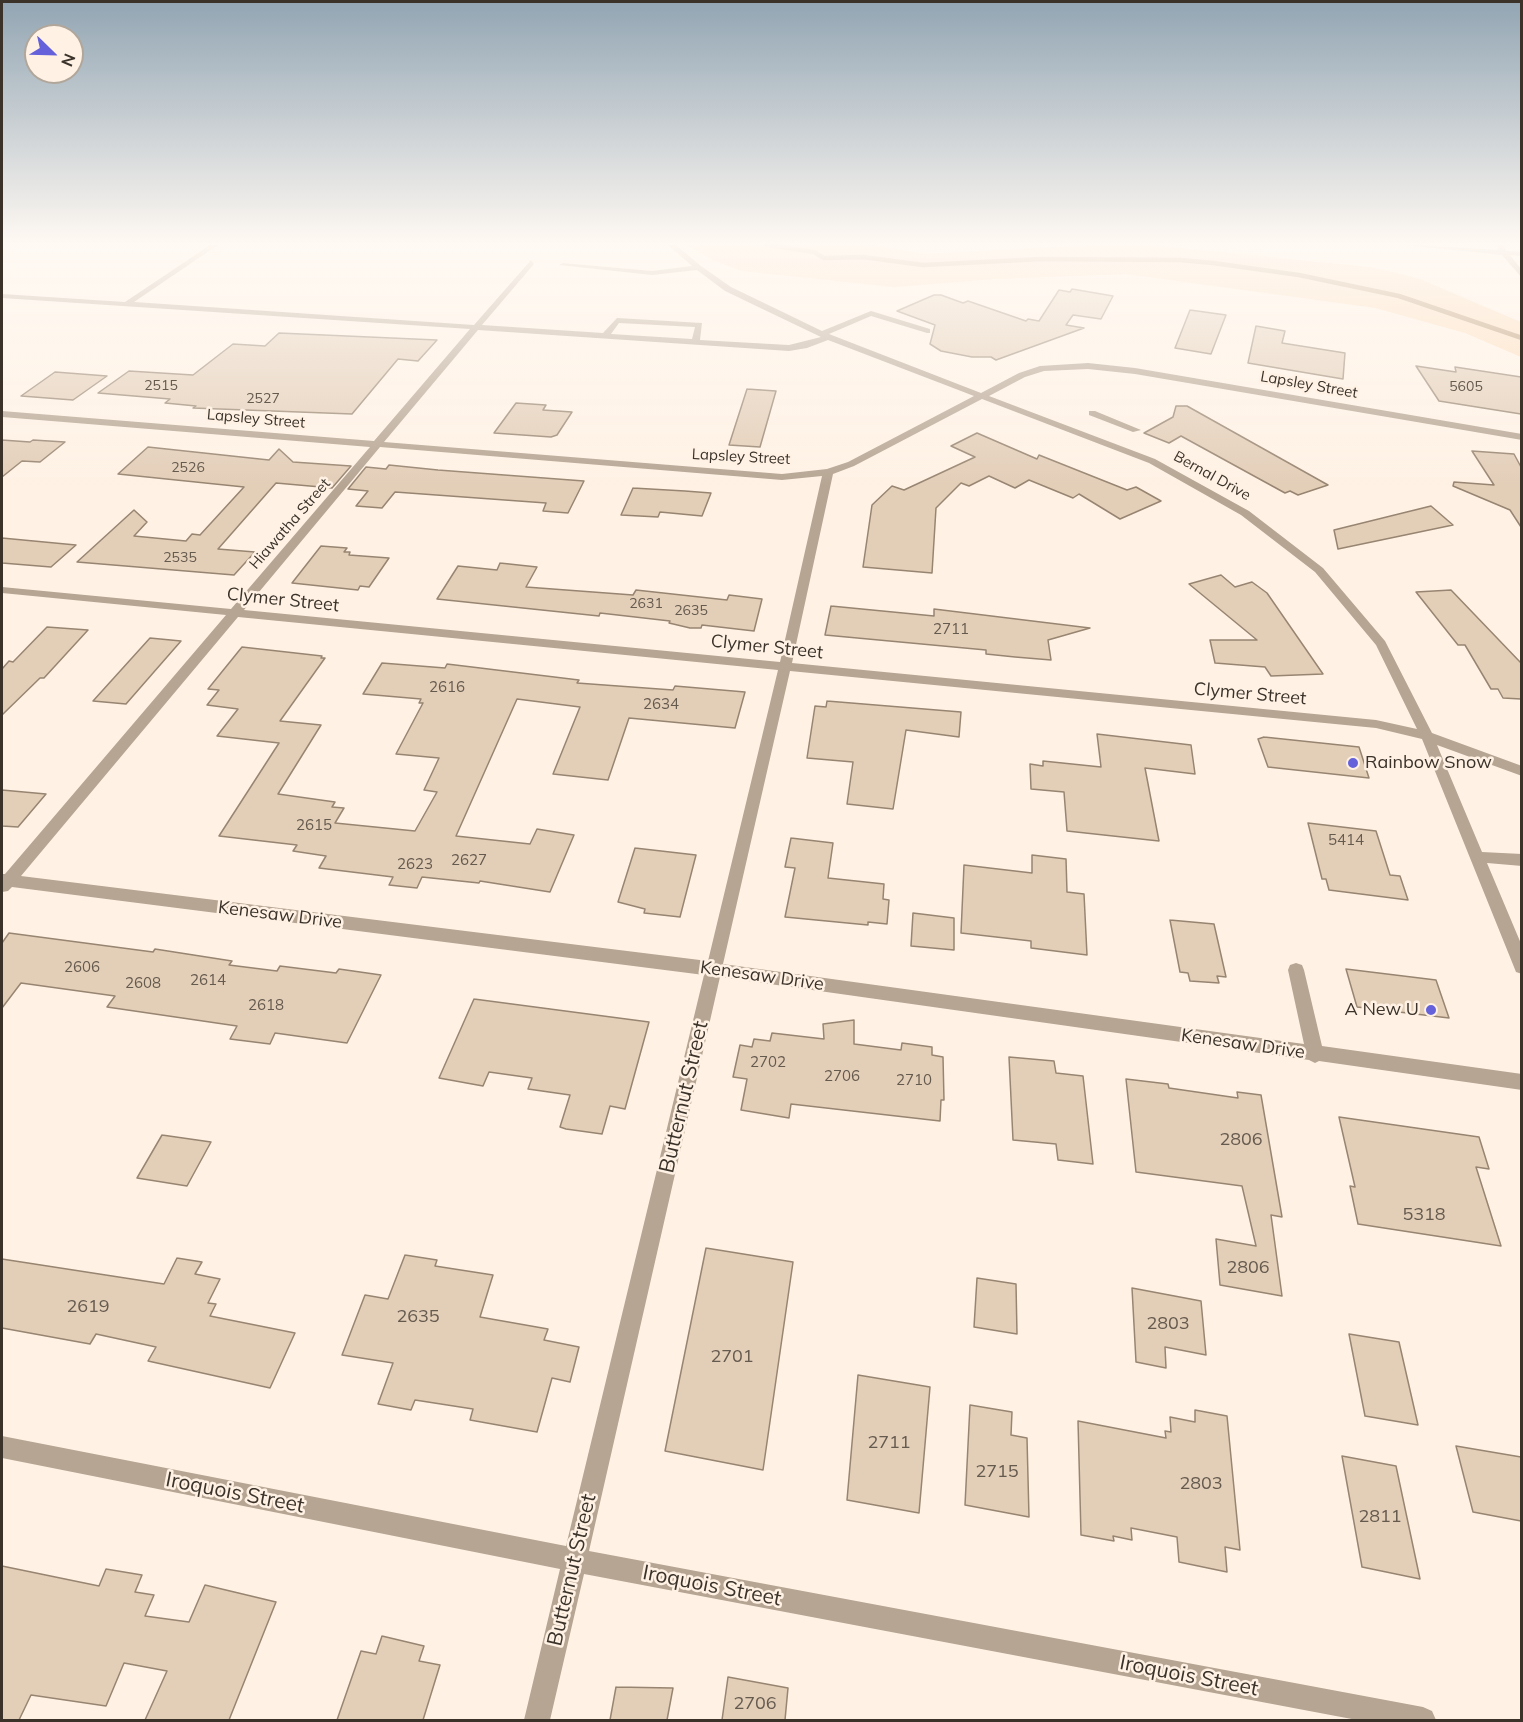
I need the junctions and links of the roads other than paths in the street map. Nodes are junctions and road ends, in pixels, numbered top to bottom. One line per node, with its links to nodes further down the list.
1 (451, 325): 7 (street)
2 (613, 325): 9 (street)
3 (699, 325): 11 (street)
4 (804, 325): 10 (street, Bernal Drive)
5 (845, 325): 10 (street)
6 (909, 325): 8 (street)
7 (477, 327): 9 (street); 18 (street, Hiawatha Street)
8 (927, 331)
9 (606, 335): 11 (street)
10 (825, 335): 11 (street); 12 (street, Bernal Drive)
11 (696, 341)
12 (983, 395): 16 (street, Bernal Drive); 17 (street, Lapsley Street); 19 (street, Lapsley Street)
13 (1092, 413): 16 (street)
14 (2, 414): 18 (street, Lapsley Street)
15 (1136, 430): 16 (street)
16 (1110, 432): 23 (street, Bernal Drive)
17 (1521, 437)
18 (379, 444): 19 (street, Lapsley Street); 21 (street, Hiawatha Street)
19 (828, 472): 22 (street, Butternut Street)
20 (2, 590): 21 (street, Clymer Street)
21 (233, 613): 22 (street, Clymer Street); 27 (street, Hiawatha Street)
22 (785, 667): 23 (street, Clymer Street); 30 (street, Butternut Street)
23 (1427, 736): 24 (street, Clymer Street); 25 (street, Bernal Drive)
24 (1521, 771)
25 (1477, 856): 26 (street); 28 (street, Bernal Drive)
26 (1521, 860)
27 (4, 884): 30 (street, Kenesaw Drive)
28 (1514, 932): 29 (street, Bernal Drive)
29 (1521, 967)
30 (714, 969): 32 (street, Kenesaw Drive); 35 (street, Butternut Street)
31 (1296, 970): 32 (street)
32 (1315, 1054): 33 (street, Kenesaw Drive)
33 (1521, 1082)
34 (2, 1447): 35 (street, Iroquois Street)
35 (574, 1560): 36 (street, Butternut Street); 37 (street, Iroquois Street)
36 (537, 1720)
37 (1423, 1720)

